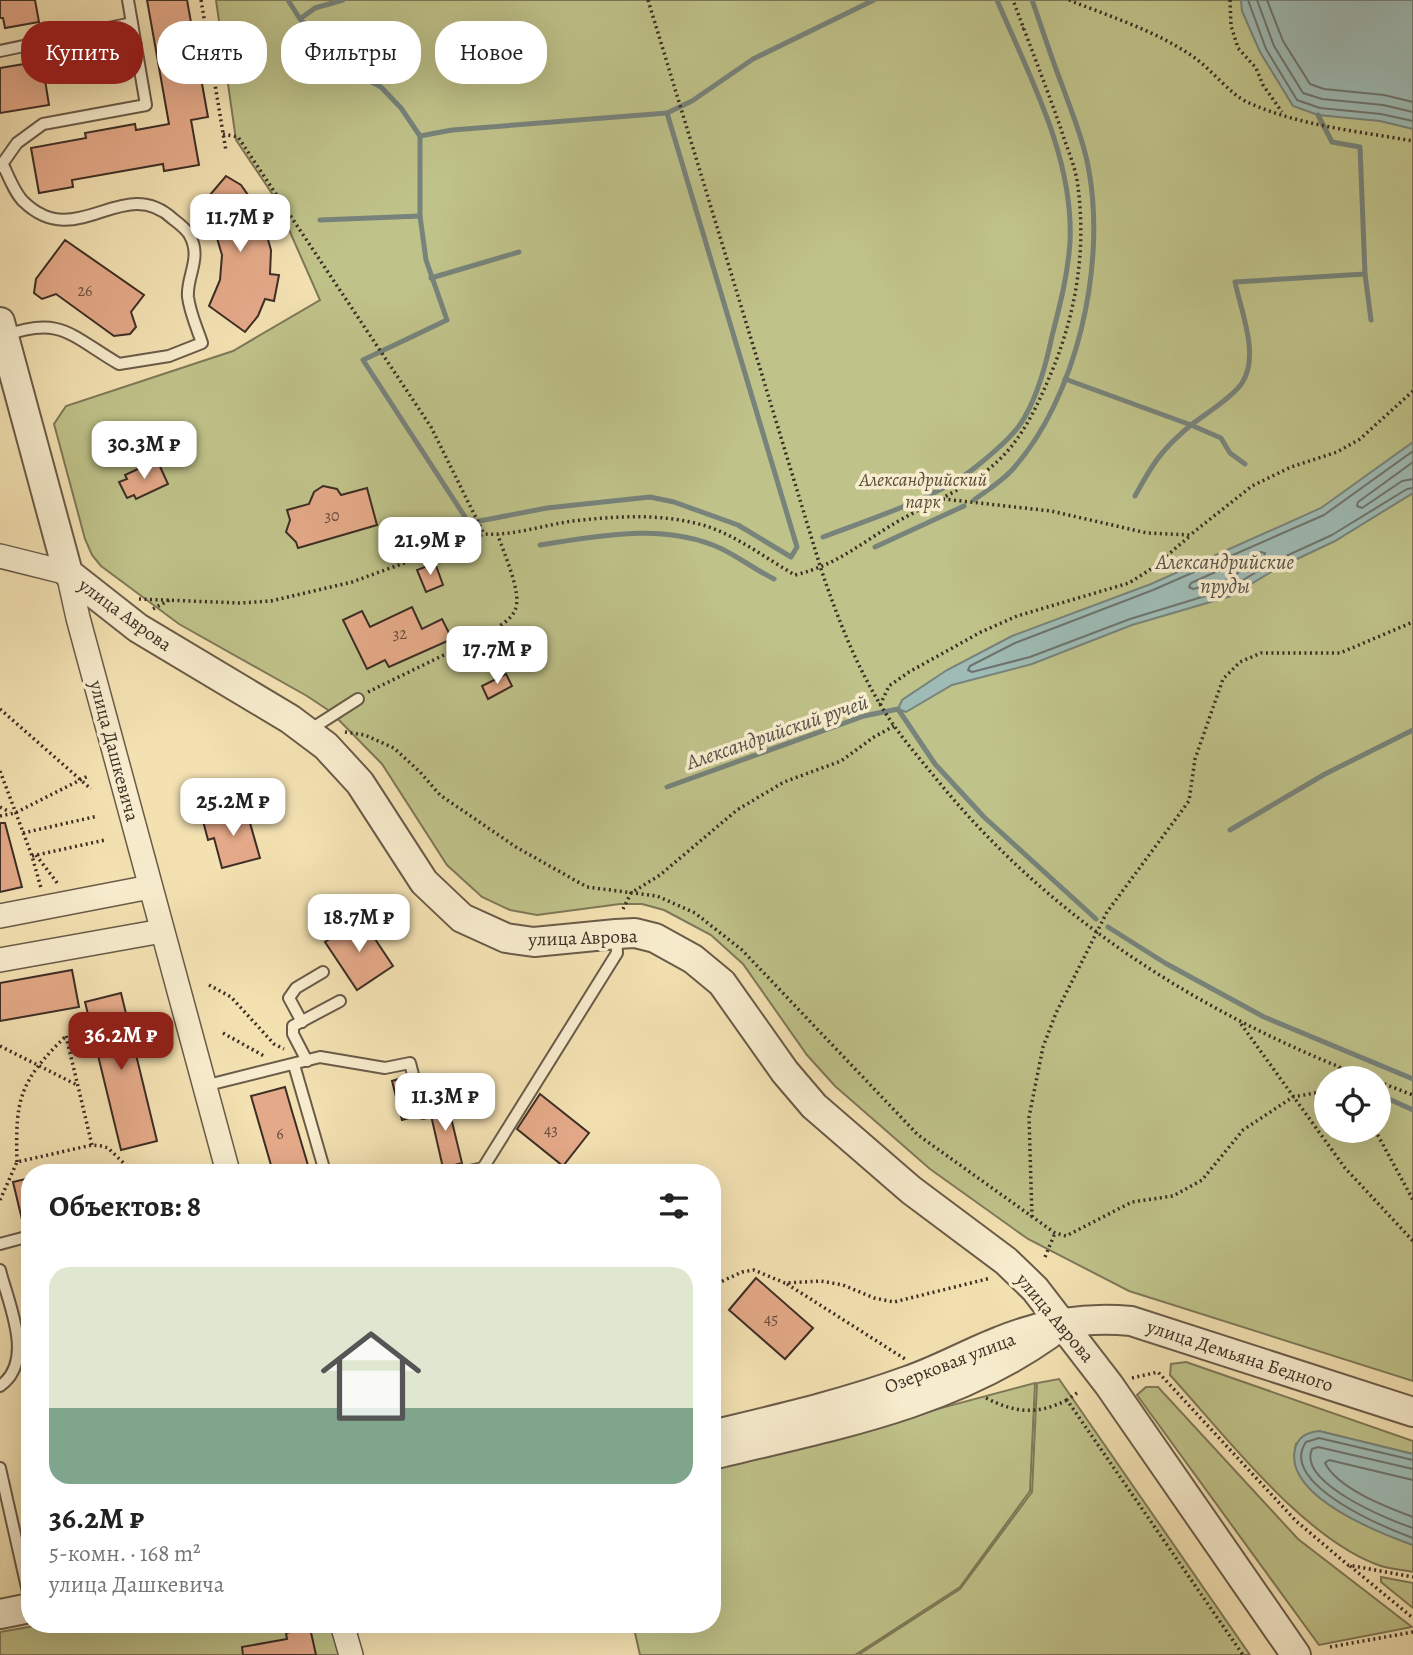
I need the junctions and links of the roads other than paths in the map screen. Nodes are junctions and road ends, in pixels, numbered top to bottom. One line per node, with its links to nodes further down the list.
1 (128, 0): 2 (lane)
2 (132, 21)
3 (21, 47): 4 (lane)
4 (0, 51)
5 (142, 84): 6 (lane)
6 (1, 166): 7 (lane)
7 (2, 329): 9 (street, улица Аврова)
8 (0, 556): 9 (street)
9 (68, 573): 11 (street, улица Аврова); 12 (street, улица Дашкевича)
10 (358, 699): 11 (lane)
11 (308, 731): 14 (street, улица Аврова)
12 (150, 887): 13 (street); 15 (street, улица Дашкевича)
13 (0, 916)
14 (619, 921): 26 (lane); 30 (street, улица Аврова)
15 (162, 931): 16 (street); 22 (street, улица Дашкевича)
16 (0, 960)
17 (323, 972): 19 (lane)
18 (340, 1000): 19 (lane)
19 (302, 1022): 20 (lane)
20 (307, 1061): 21 (lane); 23 (lane)
21 (293, 1065): 22 (lane); 25 (lane)
22 (204, 1086): 24 (street, улица Дашкевича)
23 (424, 1113)
24 (226, 1164)
25 (323, 1164)
26 (488, 1164)
27 (21, 1238): 28 (lane)
28 (0, 1244)
29 (0, 1270): 31 (lane)
30 (1064, 1323): 34 (street, улица Демьяна Бедного); 35 (street, Озерковая улица); 36 (street, Озерковая улица); 45 (street, улица Аврова)
31 (21, 1333)
32 (21, 1350): 33 (lane)
33 (0, 1386)
34 (1413, 1412)
35 (721, 1433)
36 (721, 1453)
37 (0, 1468): 38 (lane)
38 (21, 1561)
39 (0, 1595): 40 (street)
40 (21, 1596)
41 (21, 1602): 42 (street)
42 (0, 1614)
43 (345, 1633): 44 (street)
44 (351, 1655)
45 (1296, 1655)

